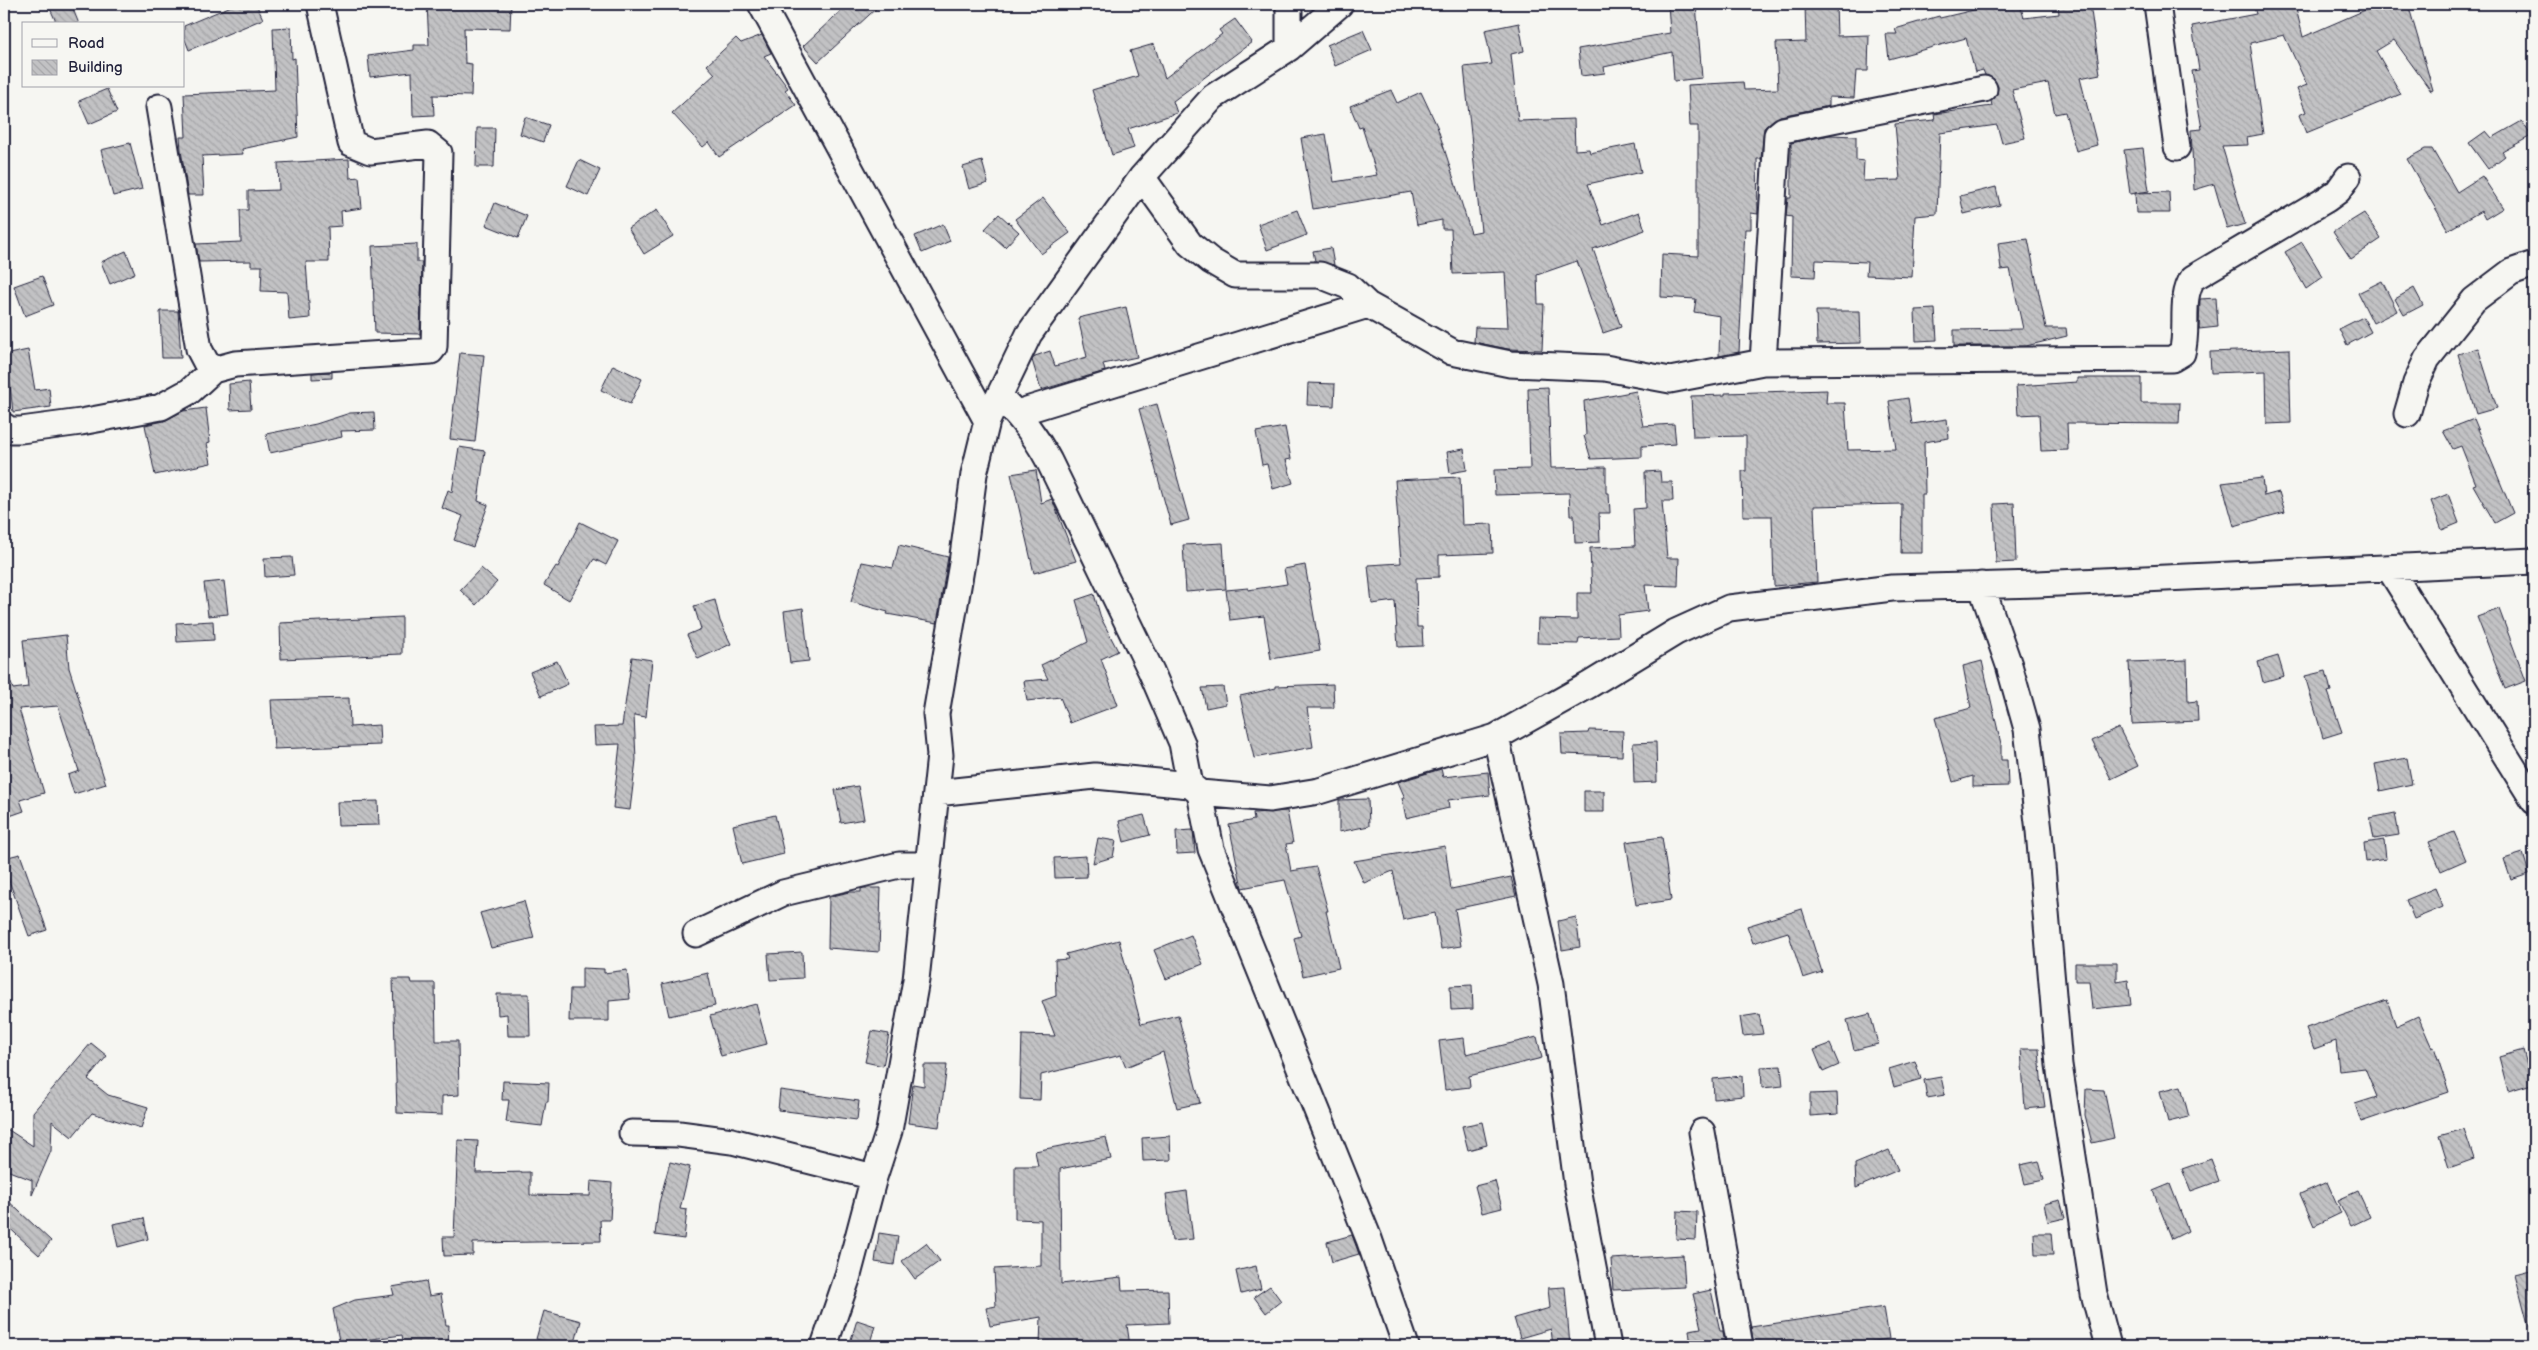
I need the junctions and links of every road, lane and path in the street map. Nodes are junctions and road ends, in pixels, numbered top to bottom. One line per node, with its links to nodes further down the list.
1 (320, 4): 15 (street)
2 (761, 4): 18 (street)
3 (1289, 4): 6 (street)
4 (1340, 4): 6 (street)
5 (2157, 4): 9 (street)
6 (1289, 48): 10 (street)
7 (1984, 89): 14 (street)
8 (159, 107): 15 (street)
9 (2177, 147)
10 (1142, 177): 13 (street); 16 (street)
11 (2348, 177): 14 (street)
12 (2534, 264): 17 (street)
13 (1368, 305): 14 (street); 16 (street)
14 (1763, 362)
15 (213, 370): 19 (street)
16 (1008, 405): 18 (street); 24 (street)
17 (2407, 414)
18 (987, 421): 25 (street)
19 (4, 426)
20 (2534, 561): 21 (street)
21 (2389, 568): 22 (street); 26 (street)
22 (1981, 585): 23 (street); 36 (street)
23 (1496, 737): 24 (street); 34 (street)
24 (1195, 789): 25 (street); 33 (street)
25 (936, 793): 27 (street)
26 (2534, 801)
27 (928, 865): 28 (street); 31 (street)
28 (696, 934)
29 (1702, 1132): 35 (street)
30 (632, 1133): 31 (street)
31 (874, 1176): 32 (street)
32 (824, 1346)
33 (1406, 1346)
34 (1608, 1346)
35 (1740, 1346)
36 (2108, 1346)

